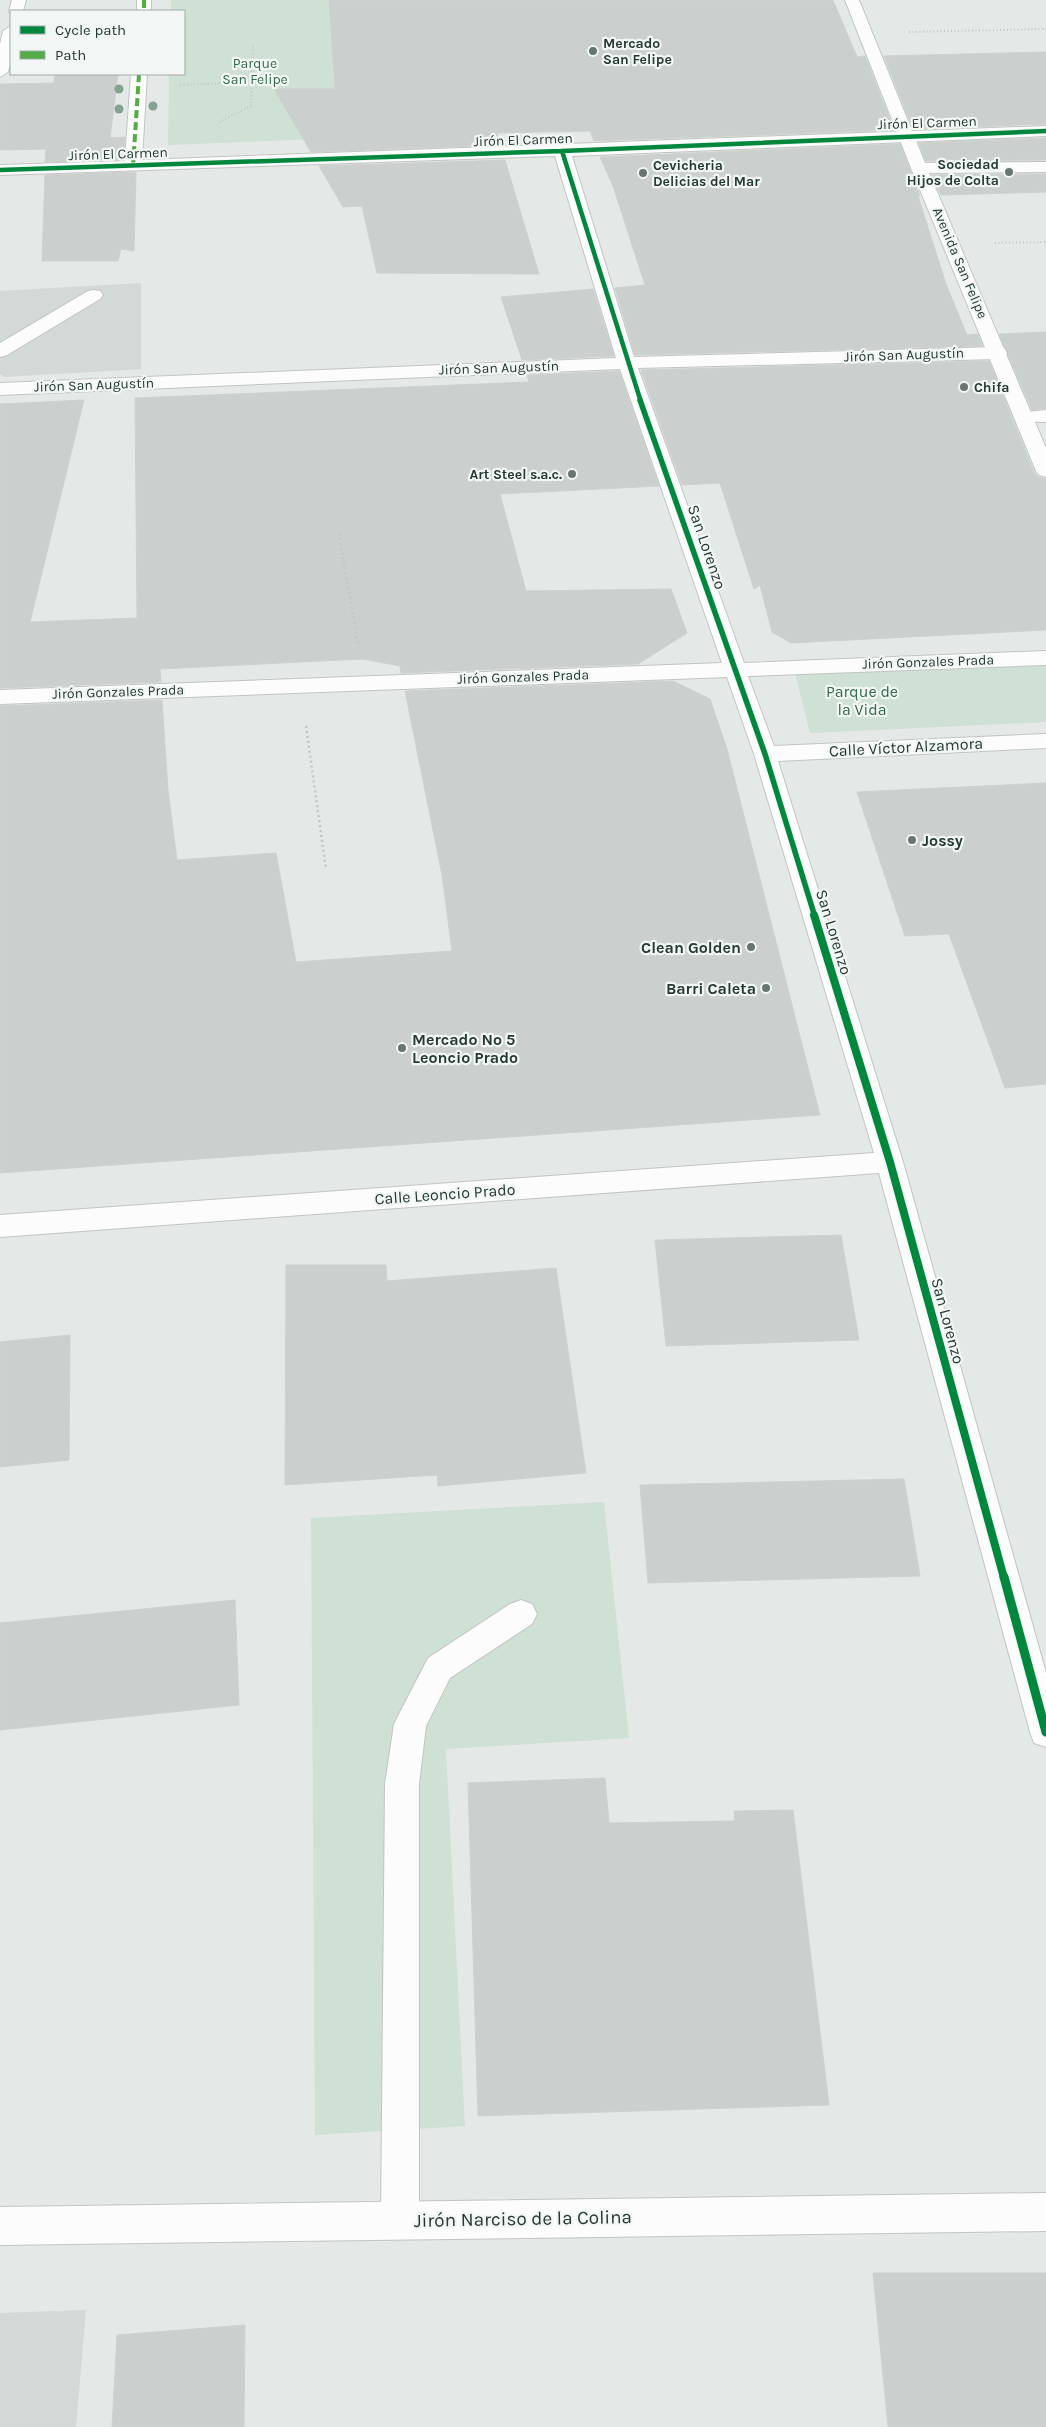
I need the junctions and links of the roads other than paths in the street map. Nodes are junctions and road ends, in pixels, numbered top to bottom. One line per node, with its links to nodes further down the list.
1 (852, 0): 6 (street, Avenida San Felipe)
2 (10, 35): 3 (street)
3 (0, 72)
4 (139, 75): 8 (street)
5 (1046, 131): 6 (street, Jirón El Carmen)
6 (907, 137): 7 (street, Jirón El Carmen); 10 (street, Avenida San Felipe)
7 (562, 151): 8 (street, Jirón El Carmen); 15 (street, San Lorenzo)
8 (133, 166): 11 (street, Jirón El Carmen)
9 (1046, 167): 10 (street)
10 (919, 168): 14 (street, Avenida San Felipe)
11 (0, 170)
12 (94, 295): 13 (street)
13 (0, 351)
14 (998, 353): 15 (street, Jirón San Augustín); 18 (street, Avenida San Felipe)
15 (627, 363): 16 (street, Jirón San Augustín); 21 (street, San Lorenzo)
16 (0, 389)
17 (1046, 416): 18 (street)
18 (1024, 417): 19 (street, Avenida San Felipe)
19 (1046, 471)
20 (1046, 658): 21 (street, Jirón Gonzales Prada)
21 (735, 668): 22 (street, Jirón Gonzales Prada); 24 (street, San Lorenzo)
22 (0, 697)
23 (1046, 741): 24 (street, Calle Víctor Alzamora)
24 (765, 754): 25 (street, San Lorenzo)
25 (890, 1162): 26 (street, Calle Leoncio Prado); 28 (street, San Lorenzo)
26 (0, 1226)
27 (521, 1614): 30 (street)
28 (1046, 1732)
29 (1046, 2212): 30 (street, Jirón Narciso de la Colina)
30 (400, 2220): 31 (street, Jirón Narciso de la Colina)
31 (0, 2226)

